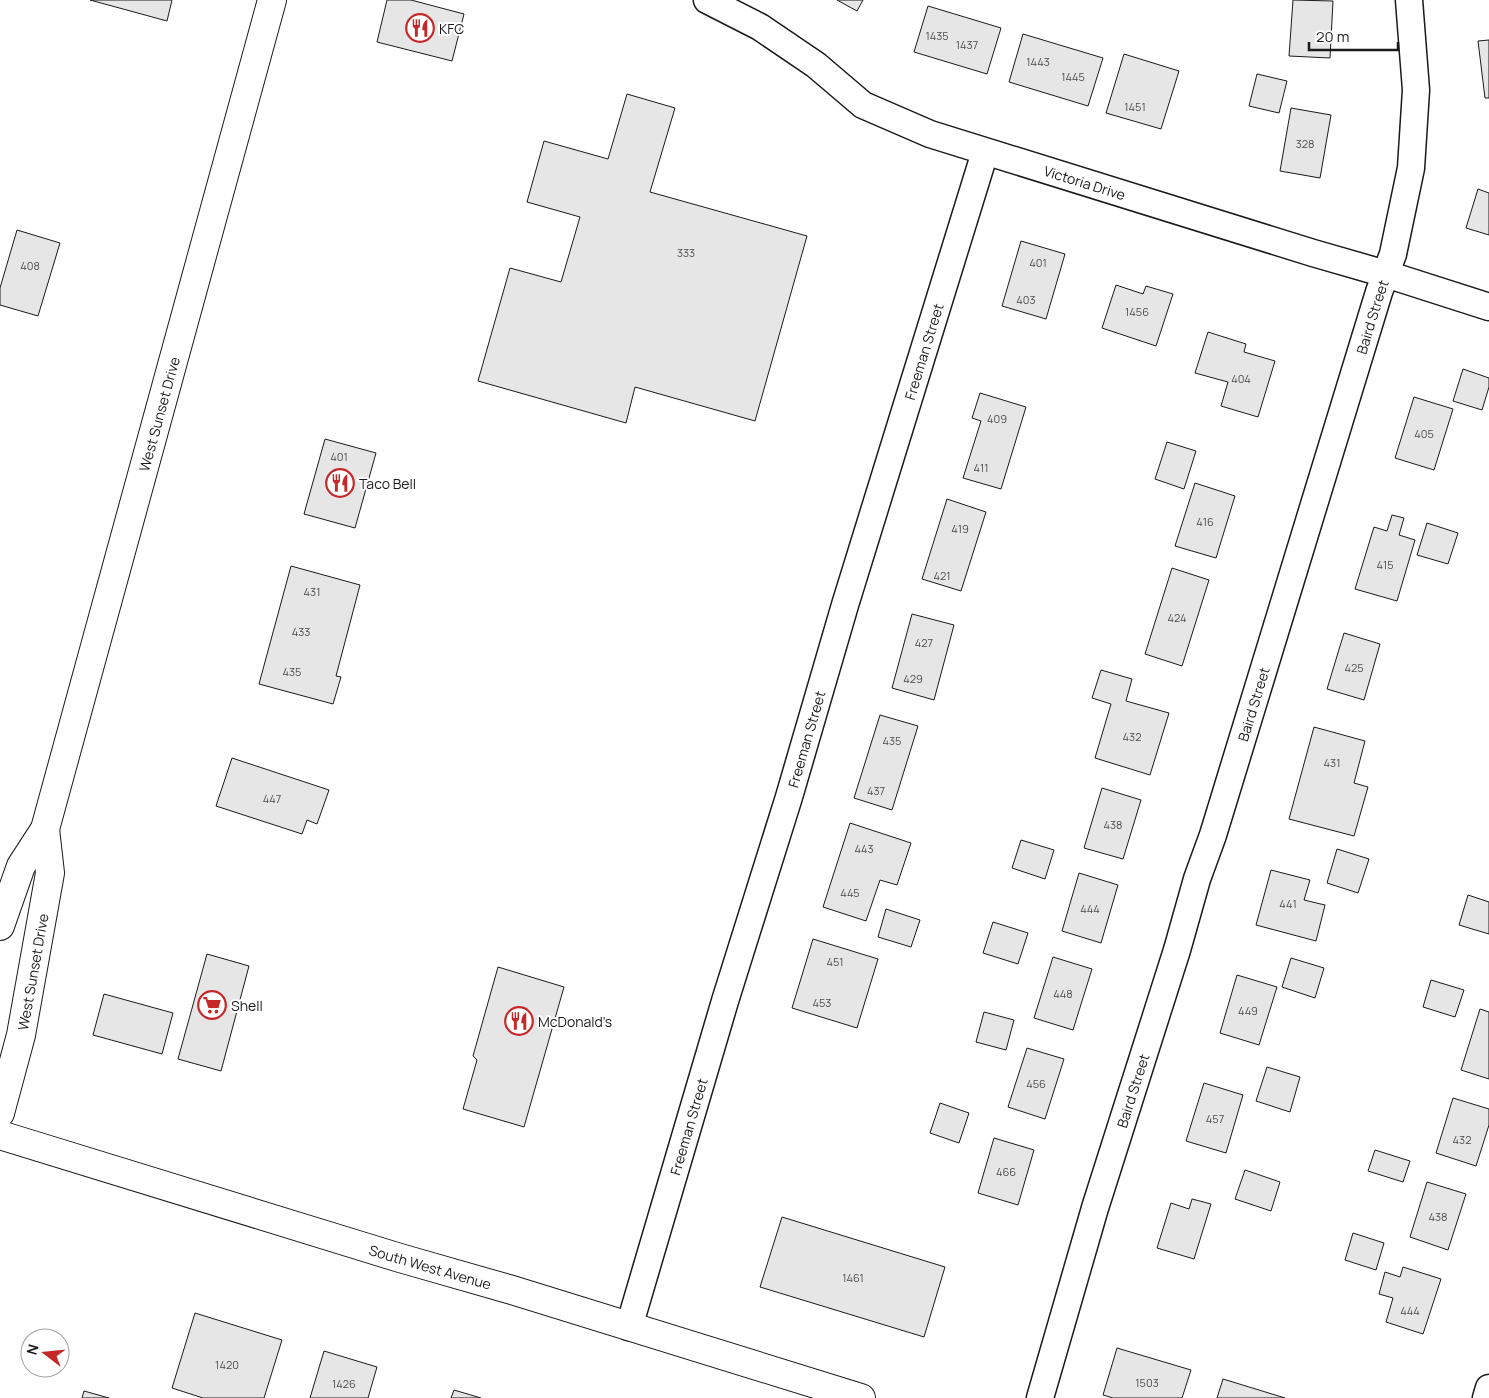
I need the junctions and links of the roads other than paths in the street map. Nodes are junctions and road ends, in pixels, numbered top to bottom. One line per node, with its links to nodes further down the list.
1 (272, 0): 7 (main road, West Sunset Drive)
2 (707, 0): 4 (street, Victoria Drive)
3 (1408, 0): 5 (street, Baird Street)
4 (985, 152): 5 (street, Victoria Drive); 11 (street, Freeman Street)
5 (1386, 274): 6 (street, Victoria Drive); 14 (street, Baird Street)
6 (1489, 307)
7 (44, 829): 8 (main road, West Sunset Drive); 9 (main road, West Sunset Drive)
8 (0, 926)
9 (0, 1113)
10 (0, 1135): 11 (main road, South West Avenue)
11 (629, 1327): 13 (main road, South West Avenue)
12 (1489, 1388): 15 (street)
13 (860, 1398)
14 (1040, 1398)
15 (1486, 1398)

